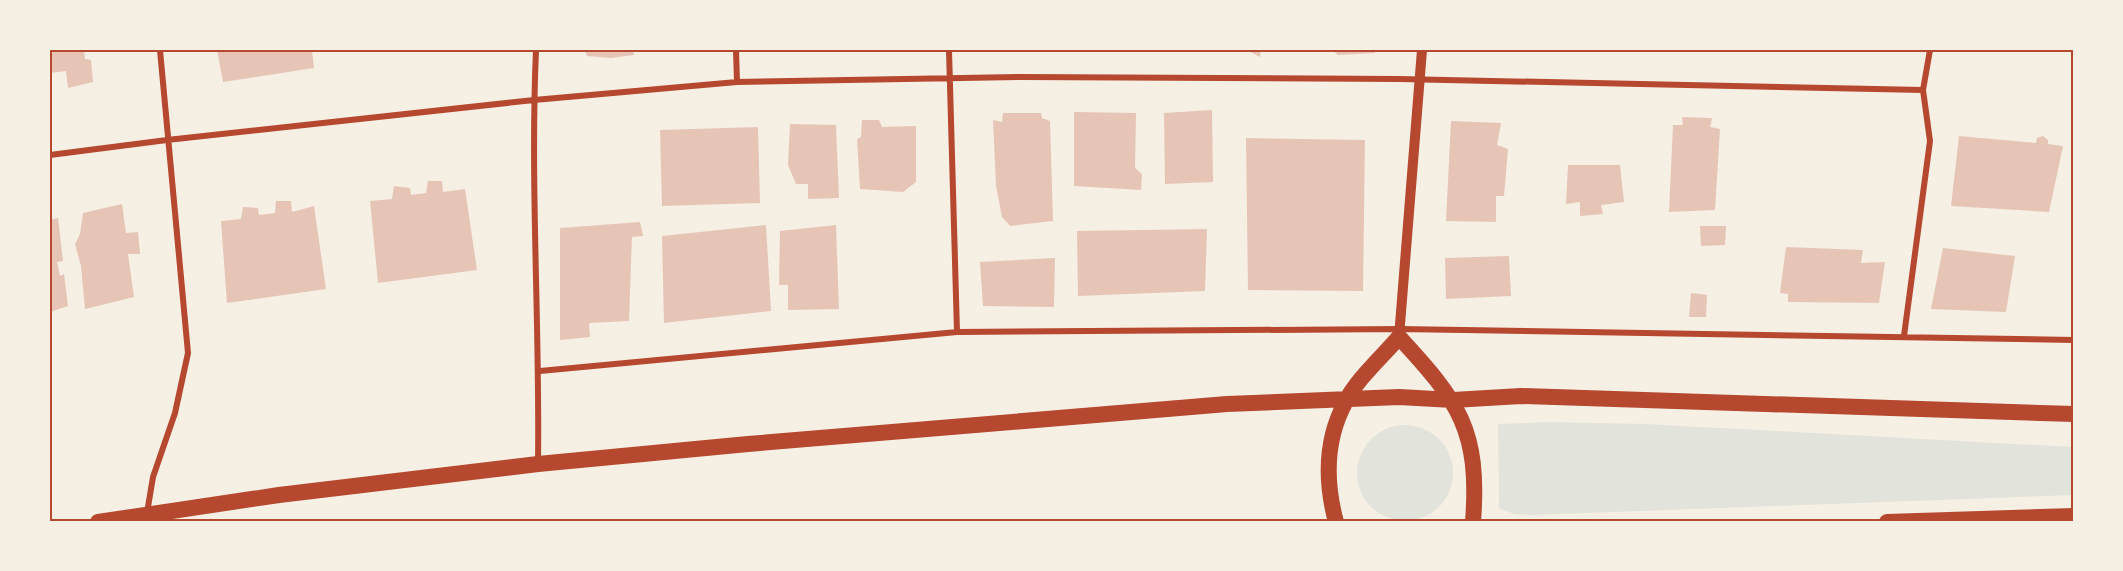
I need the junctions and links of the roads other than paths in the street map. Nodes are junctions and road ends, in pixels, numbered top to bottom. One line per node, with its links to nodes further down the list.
1 (160, 50): 12 (street)
2 (536, 50): 11 (street)
3 (736, 50): 9 (street)
4 (949, 50): 7 (street)
5 (1422, 50): 8 (street)
6 (1930, 50): 10 (street)
7 (948, 78): 8 (street); 9 (street); 14 (street)
8 (1418, 80): 10 (street); 15 (street)
9 (737, 81): 11 (street)
10 (1923, 90): 16 (street)
11 (534, 100): 12 (street); 18 (street)
12 (167, 140): 13 (street); 23 (street)
13 (50, 155)
14 (957, 332): 15 (street); 18 (street)
15 (1399, 333): 16 (street); 19 (highway); 20 (highway)
16 (1904, 336): 17 (street)
17 (2073, 340)
18 (540, 371): 22 (street)
19 (1347, 399): 20 (highway); 22 (highway); 26 (highway)
20 (1453, 400): 21 (highway); 27 (highway)
21 (2073, 414)
22 (538, 464): 23 (highway)
23 (147, 515): 25 (highway)
24 (2073, 516): 28 (highway)
25 (98, 522)
26 (1336, 522)
27 (1473, 522)
28 (1887, 522)

